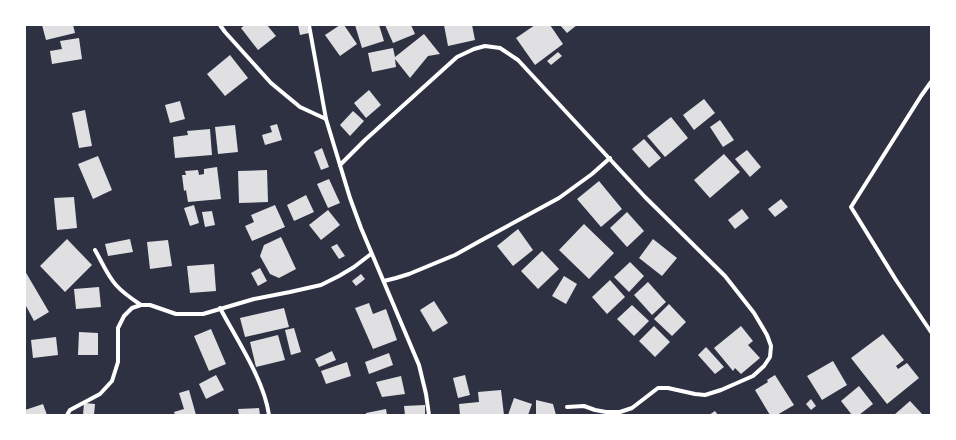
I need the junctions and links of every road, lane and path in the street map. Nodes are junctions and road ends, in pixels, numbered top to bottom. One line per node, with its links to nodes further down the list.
1 (220, 25): 4 (street)
2 (309, 25): 4 (street)
3 (931, 82): 12 (street)
4 (326, 119): 6 (street)
5 (610, 158): 6 (street); 9 (street); 13 (street)
6 (340, 165): 8 (street)
7 (95, 250): 10 (street)
8 (371, 254): 9 (street); 11 (street)
9 (384, 280): 16 (street)
10 (141, 305): 11 (street); 14 (street)
11 (220, 308): 15 (street)
12 (931, 332)
13 (567, 407)
14 (67, 415)
15 (269, 415)
16 (429, 415)

